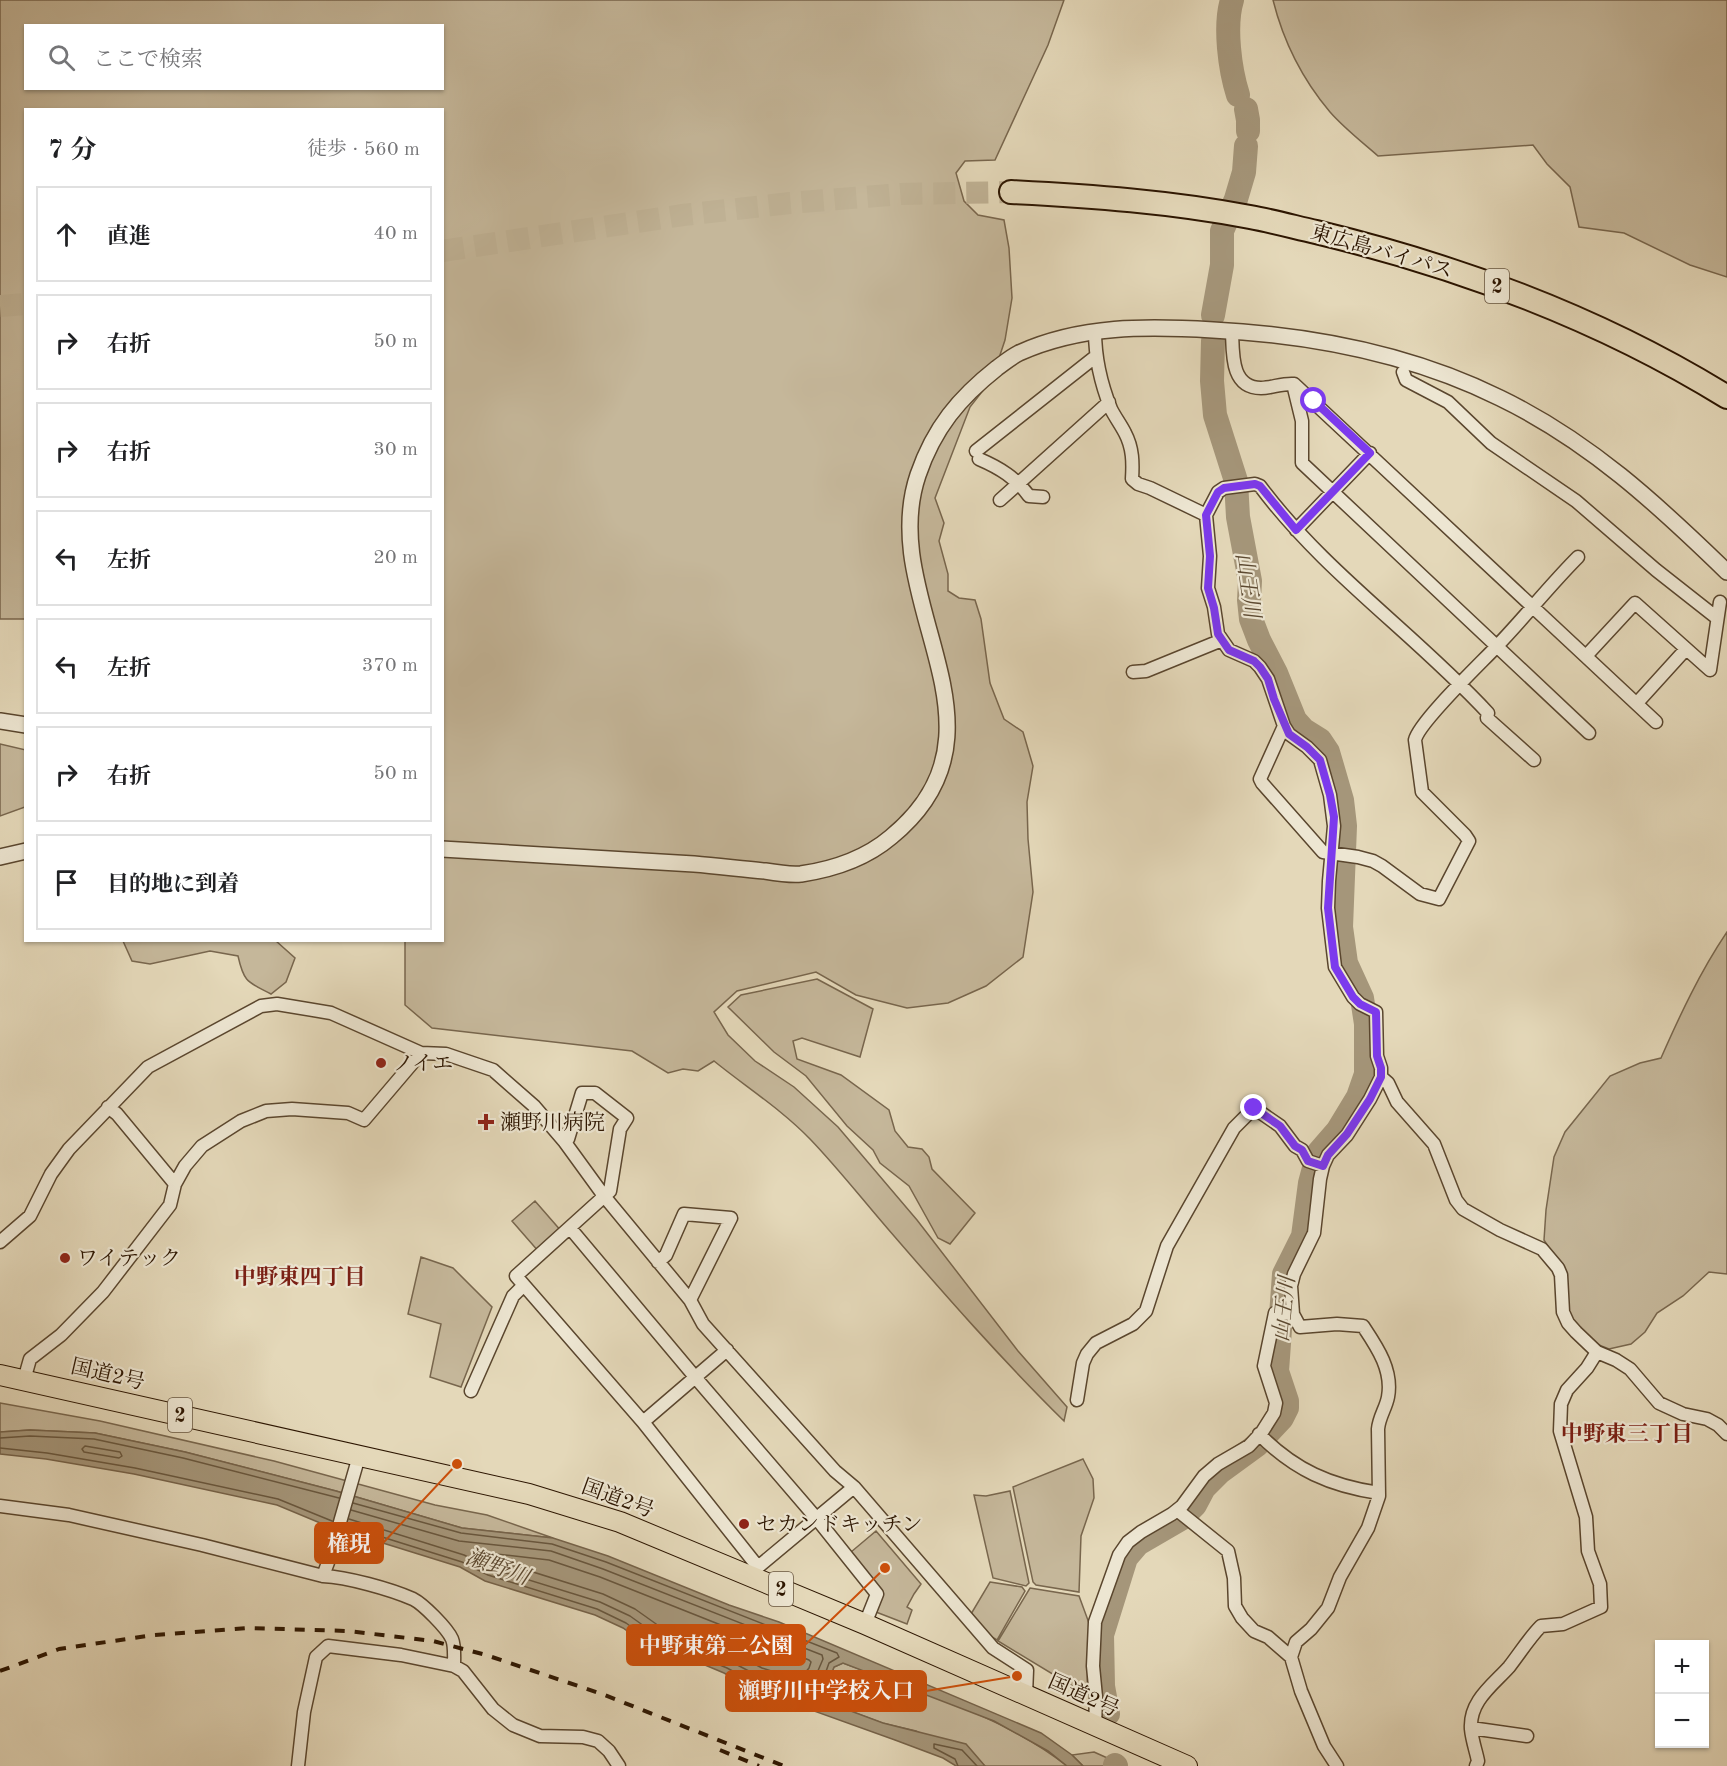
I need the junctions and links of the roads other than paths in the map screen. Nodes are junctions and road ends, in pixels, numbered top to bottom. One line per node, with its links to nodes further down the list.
1 (1011, 192): 7 (highway, 東広島バイパス / 2)
2 (1095, 331): 3 (street); 4 (street); 34 (street)
3 (1232, 331): 6 (street); 17 (street)
4 (1095, 357): 8 (street); 10 (street)
5 (1403, 372): 20 (street)
6 (1293, 384): 9 (street); 11 (street)
7 (1727, 398)
8 (1109, 402): 10 (street); 14 (street)
9 (1370, 453): 11 (street); 19 (street)
10 (1019, 483): 12 (street); 13 (street)
11 (1333, 493): 15 (street); 22 (street)
12 (1043, 497)
13 (1000, 500)
14 (1206, 515): 15 (street); 21 (street)
15 (1296, 530): 26 (street)
16 (1578, 557): 19 (street)
17 (1727, 572)
18 (1720, 602): 20 (street)
19 (1532, 607): 22 (street); 24 (street)
20 (1718, 618): 23 (street)
21 (1222, 640): 25 (street); 31 (street)
22 (1497, 646): 26 (street); 32 (street)
23 (1686, 649): 24 (street); 27 (street)
24 (1586, 656): 27 (street)
25 (1133, 672)
26 (1461, 684): 33 (street); 36 (street)
27 (1636, 703): 29 (street)
28 (0, 721): 30 (street)
29 (1656, 722)
30 (24, 725)
31 (1284, 726): 36 (street); 36 (street)
32 (1589, 733)
33 (1534, 760)
34 (444, 849)
35 (24, 851): 37 (street)
36 (1332, 855): 39 (street)
37 (0, 857)
38 (421, 1053): 40 (street); 41 (street); 43 (street)
39 (1381, 1077): 42 (street); 52 (street)
40 (108, 1107): 43 (street); 46 (street)
41 (564, 1141): 44 (street); 44 (street)
42 (1322, 1166): 50 (street); 57 (street)
43 (175, 1184): 55 (street)
44 (604, 1196): 45 (street); 47 (street)
45 (570, 1228): 48 (street); 54 (street)
46 (0, 1242)
47 (658, 1262): 49 (street); 49 (street)
48 (524, 1285): 56 (street); 58 (street)
49 (690, 1300): 51 (street)
50 (1292, 1314): 60 (street); 63 (street)
51 (728, 1350): 54 (street); 62 (street)
52 (1597, 1352): 59 (street); 74 (street)
53 (0, 1376): 55 (highway, 国道2号 / 2)
54 (695, 1377): 58 (street); 66 (street)
55 (24, 1380): 61 (highway, 国道2号 / 2)
56 (471, 1391)
57 (1077, 1401)
58 (643, 1422): 67 (street)
59 (1727, 1434)
60 (1262, 1437): 63 (street); 65 (street)
61 (359, 1456): 67 (highway, 国道2号 / 2); 68 (street)
62 (854, 1487): 66 (street); 72 (street)
63 (1379, 1493): 70 (street)
64 (0, 1506): 68 (street)
65 (1181, 1512): 70 (street); 73 (street)
66 (817, 1519): 67 (street); 69 (street)
67 (756, 1572): 69 (highway, 国道2号 / 2)
68 (323, 1576): 71 (street)
69 (865, 1624): 72 (highway, 国道2号 / 2)
70 (1291, 1657): 79 (street)
71 (454, 1666): 76 (street); 77 (street)
72 (1026, 1695): 73 (highway, 国道2号 / 2)
73 (1095, 1727): 78 (highway, 国道2号 / 2)
74 (1471, 1728): 75 (street); 80 (street)
75 (1527, 1736)
76 (298, 1766)
77 (618, 1766)
78 (1187, 1766)
79 (1337, 1766)
80 (1476, 1766)

